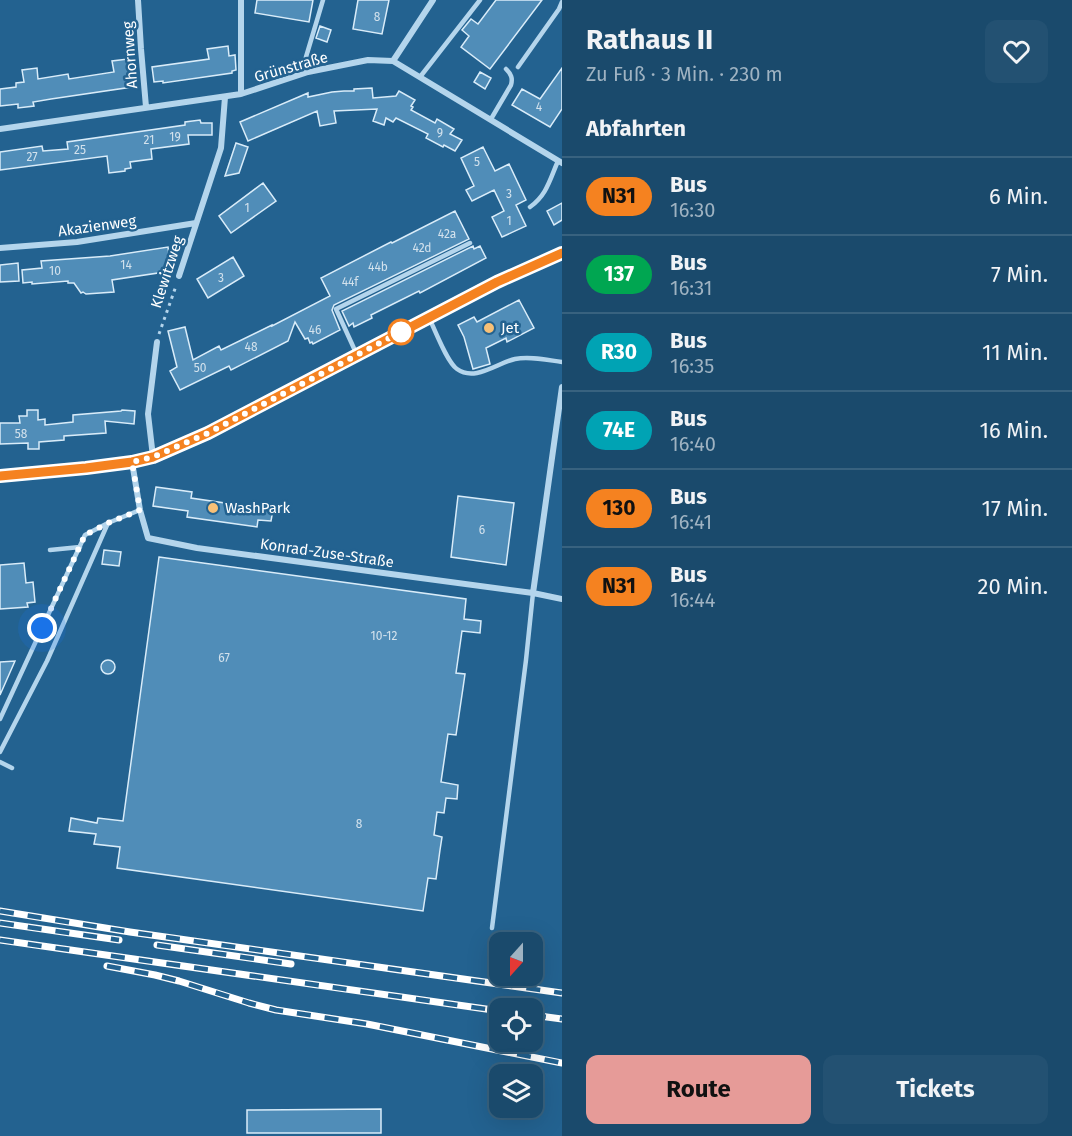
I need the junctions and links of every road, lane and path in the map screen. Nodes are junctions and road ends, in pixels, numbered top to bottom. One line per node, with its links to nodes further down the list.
1 (138, 0): 14 (street, Ahornweg)
2 (241, 0): 12 (street)
3 (323, 0): 10 (lane)
4 (433, 0): 7 (street)
5 (480, 0): 11 (lane)
6 (562, 2): 8 (lane)
7 (393, 61): 10 (street, Grünstraße); 11 (street)
8 (518, 67)
9 (506, 69): 15 (lane)
10 (305, 73): 12 (street, Grünstraße)
11 (420, 77): 15 (street)
12 (241, 94): 13 (street, Grünstraße)
13 (225, 97): 14 (street, Grünstraße); 19 (street, Klewitzweg)
14 (146, 108): 16 (street, Grünstraße)
15 (491, 119): 17 (street)
16 (0, 129)
17 (560, 162): 18 (lane)
18 (530, 207)
19 (196, 224): 21 (street, Akazienweg); 23 (street, Klewitzweg)
20 (470, 243): 26 (lane)
21 (0, 248)
22 (562, 253): 24 (main road)
23 (179, 276): 25 (path, Klewitzweg)
24 (428, 318): 26 (main road); 27 (lane)
25 (157, 342): 29 (street)
26 (357, 355): 29 (main road)
27 (562, 362)
28 (562, 387): 36 (street)
29 (153, 457): 30 (main road)
30 (132, 462): 31 (main road); 32 (street)
31 (0, 476)
32 (140, 510): 33 (lane); 36 (street, Konrad-Zuse-Straße)
33 (108, 523): 34 (lane); 39 (lane)
34 (80, 547): 35 (lane); 38 (lane)
35 (50, 550)
36 (533, 593): 37 (street, Konrad-Zuse-Straße); 42 (lane)
37 (562, 599)
38 (0, 719)
39 (0, 752)
40 (0, 762): 41 (lane)
41 (12, 768)
42 (492, 928)

